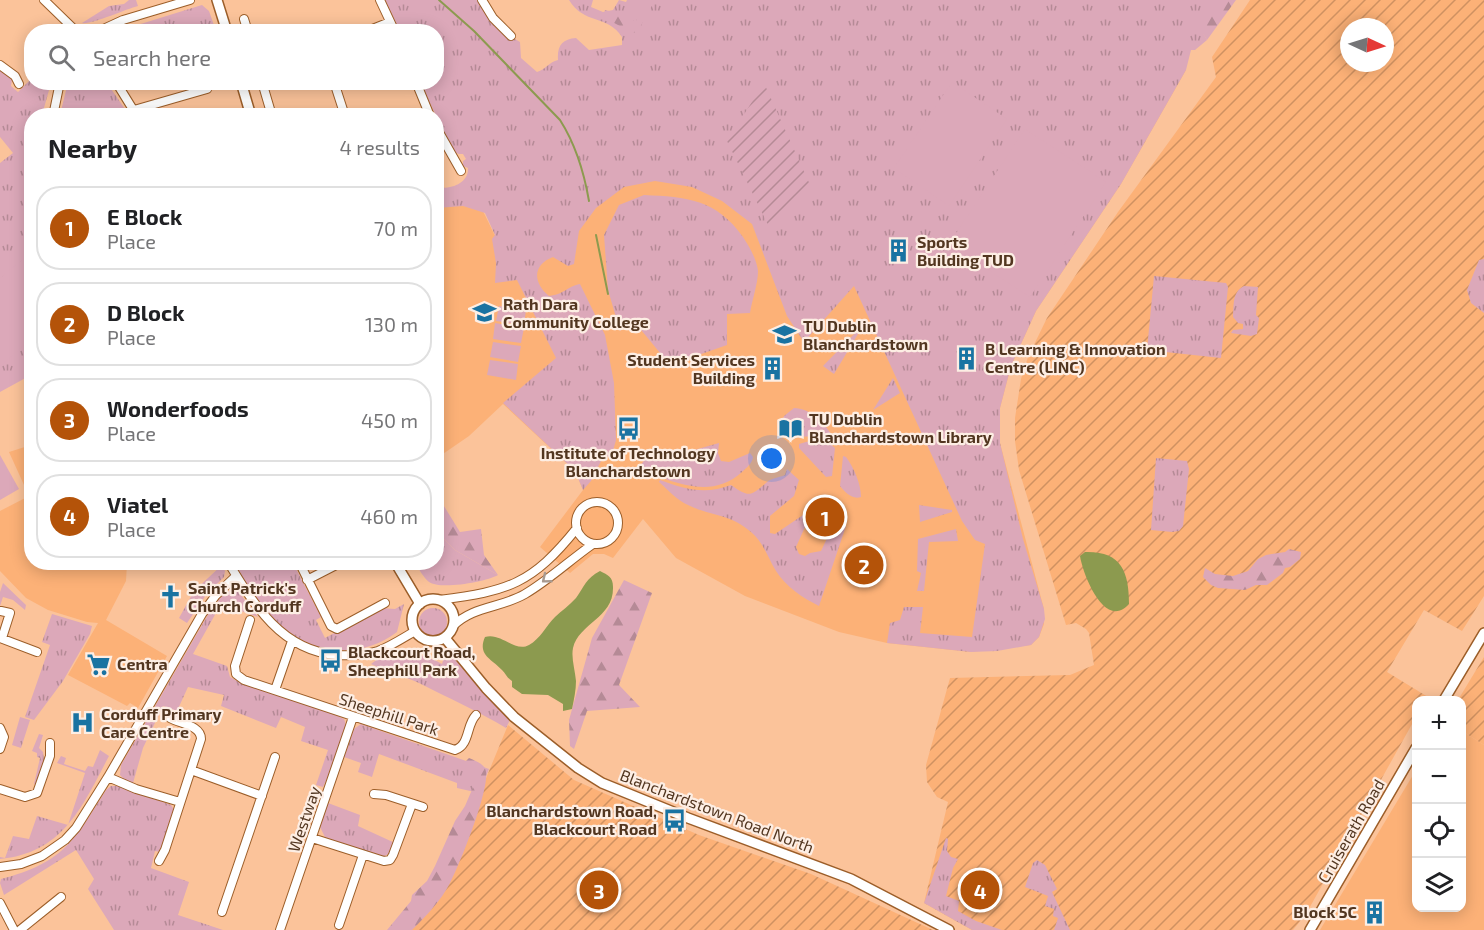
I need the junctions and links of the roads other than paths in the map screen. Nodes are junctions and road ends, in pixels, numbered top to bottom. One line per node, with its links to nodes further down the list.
1 (44, 0): 8 (street)
2 (190, 0): 9 (street)
3 (217, 0): 10 (main road)
4 (380, 0): 7 (street)
5 (482, 0): 13 (street)
6 (244, 18): 11 (street)
7 (390, 22): 12 (street)
8 (69, 24)
9 (114, 24)
10 (224, 24)
11 (246, 24)
12 (385, 24)
13 (511, 36)
14 (0, 65): 15 (street)
15 (19, 84)
16 (58, 90): 23 (street)
17 (121, 90): 24 (street)
18 (204, 90): 25 (street)
19 (243, 90): 26 (main road)
20 (264, 90): 27 (street)
21 (337, 90): 28 (street)
22 (419, 90): 29 (street)
23 (55, 108)
24 (133, 108)
25 (151, 108)
26 (249, 108)
27 (270, 108)
28 (342, 108)
29 (427, 108)
30 (444, 142): 31 (street)
31 (460, 171)
32 (577, 528): 33 (street); 33 (street); 40 (street)
33 (593, 544): 45 (street, one-way to 45)
34 (233, 570): 38 (street)
35 (303, 570): 39 (street)
36 (326, 570): 39 (street)
37 (400, 570): 42 (main road)
38 (236, 576): 50 (street); 63 (street)
39 (307, 580): 41 (street)
40 (439, 600): 42 (main road); 45 (main road)
41 (385, 603)
42 (420, 604): 46 (main road)
43 (1, 611): 48 (street)
44 (250, 621): 52 (street, Sheephill Park)
45 (453, 626): 49 (main road)
46 (415, 631): 49 (main road); 50 (street)
47 (1484, 633): 53 (main road)
48 (1, 638): 51 (street)
49 (445, 638): 81 (main road, Blanchardstown Road North)
50 (292, 641): 52 (street)
51 (37, 652)
52 (275, 690): 55 (street, Sheephill Park)
53 (1446, 696)
54 (476, 716): 55 (street, Sheephill Park)
55 (353, 717): 70 (street, Westway)
56 (170, 718): 62 (street)
57 (0, 728): 59 (street)
58 (50, 742): 64 (street)
59 (0, 749)
60 (1414, 750): 82 (main road, Cruiserath Road)
61 (275, 757): 66 (street)
62 (191, 770): 66 (street); 67 (street)
63 (108, 777): 67 (street); 73 (street)
64 (0, 789)
65 (374, 794): 68 (street)
66 (262, 796): 76 (street)
67 (180, 802): 72 (street)
68 (412, 804): 69 (street); 71 (street)
69 (423, 807)
70 (312, 838): 71 (street); 80 (street, Westway)
71 (363, 855): 77 (street)
72 (159, 861)
73 (0, 867)
74 (61, 897): 79 (street)
75 (0, 903): 78 (street)
76 (222, 912)
77 (339, 925)
78 (15, 930)
79 (20, 930)
80 (280, 930)
81 (949, 930)
82 (1310, 930)

